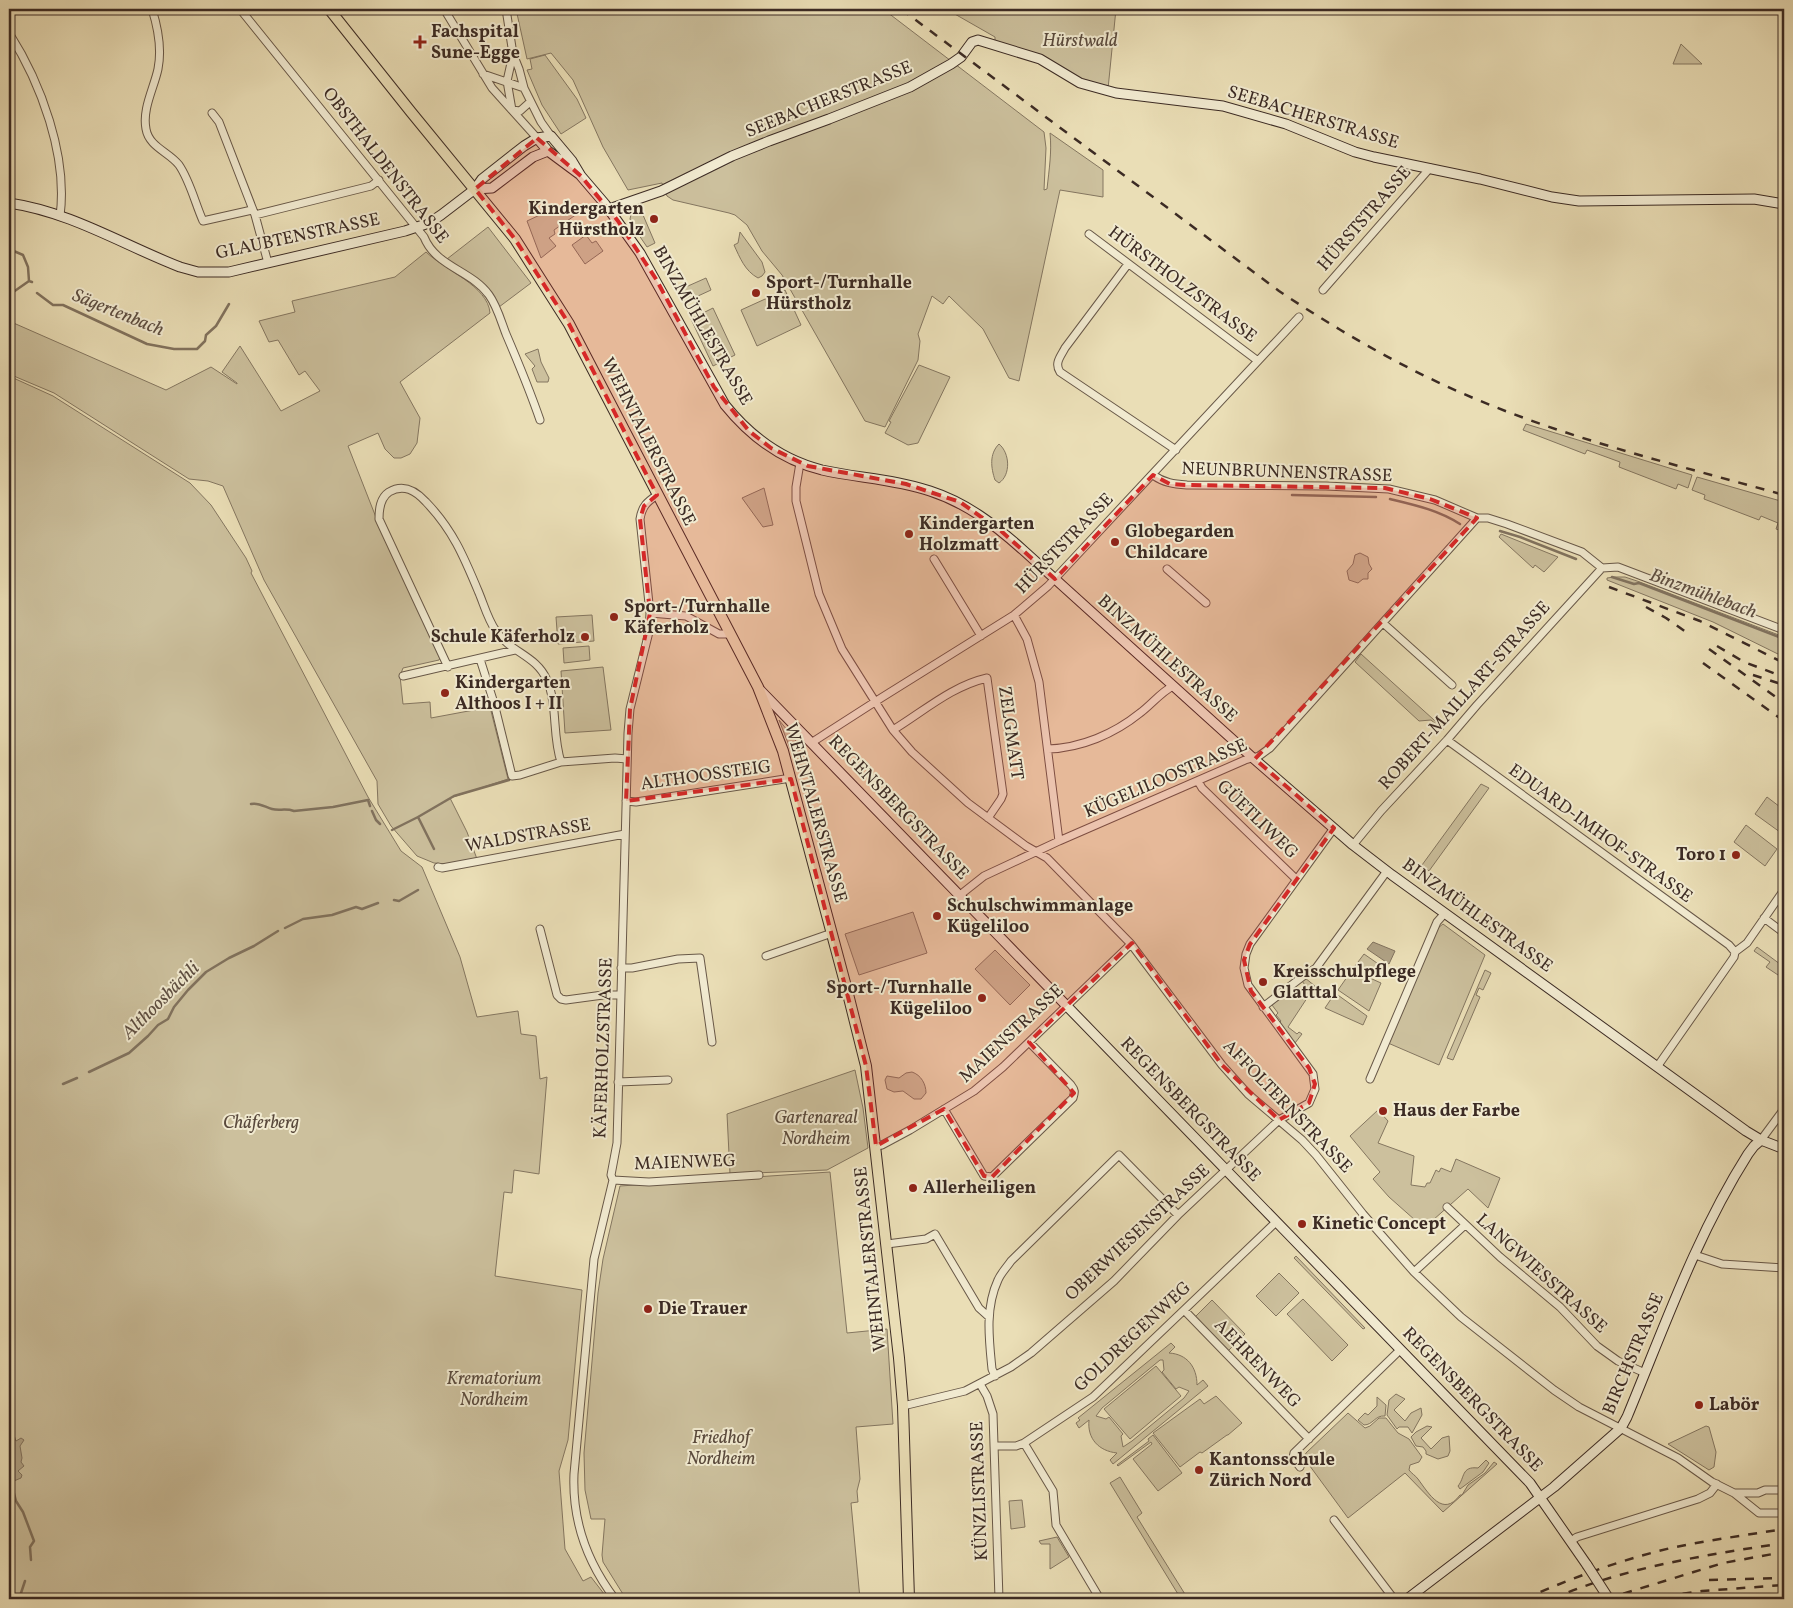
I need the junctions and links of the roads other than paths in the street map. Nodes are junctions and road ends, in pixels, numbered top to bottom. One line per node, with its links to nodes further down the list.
1 (152, 9): 24 (street)
2 (240, 9): 19 (street, OBSTHALDENSTRASSE)
3 (329, 9): 20 (main road, WEHNTALERSTRASSE)
4 (444, 9): 8 (street)
5 (506, 9): 7 (street)
6 (9, 33): 25 (street)
7 (513, 54): 9 (street); 10 (street)
8 (483, 74): 9 (street); 12 (street)
9 (507, 81): 10 (street); 12 (street)
10 (524, 88): 11 (street)
11 (530, 102): 12 (street); 14 (street)
12 (512, 110): 15 (street)
13 (212, 113): 24 (street)
14 (551, 136): 15 (street); 16 (street); 18 (street, BINZMÜHLESTRASSE)
15 (536, 138): 16 (street, BINZMÜHLESTRASSE); 20 (street)
16 (548, 151): 18 (street, BINZMÜHLESTRASSE); 20 (street)
17 (1430, 168): 22 (street, SEEBACHERSTRASSE); 23 (street, SEEBACHERSTRASSE); 30 (street, HÜRSTSTRASSE)
18 (581, 176): 23 (street, BINZMÜHLESTRASSE)
19 (378, 180): 24 (street); 26 (street, OBSTHALDENSTRASSE)
20 (475, 189): 26 (street, GLAUBTENSTRASSE); 37 (main road, WEHNTALERSTRASSE)
21 (9, 203): 25 (street, GLAUBTENSTRASSE)
22 (1784, 204)
23 (609, 209): 35 (street, BINZMÜHLESTRASSE)
24 (253, 212): 28 (street)
25 (60, 216): 28 (street, GLAUBTENSTRASSE)
26 (416, 227): 28 (street, GLAUBTENSTRASSE); 33 (street, OBSTHALDENSTRASSE)
27 (1088, 234): 29 (street, HÜRSTHOLZSTRASSE)
28 (268, 263)
29 (1128, 264): 32 (street, HÜRSTHOLZSTRASSE); 34 (street)
30 (1323, 290)
31 (1299, 317): 32 (street, HÜRSTSTRASSE)
32 (1258, 361): 34 (street, HÜRSTSTRASSE)
33 (540, 420)
34 (1176, 450): 36 (street, HÜRSTSTRASSE)
35 (800, 462): 42 (street, BINZMÜHLESTRASSE); 57 (street, AFFOLTERNSTRASSE)
36 (1152, 475): 38 (street, NEUNBRUNNENSTRASSE); 42 (street, HÜRSTSTRASSE)
37 (657, 495): 44 (street, KÄFERHOLZSTRASSE); 48 (main road, WEHNTALERSTRASSE)
38 (1476, 518): 40 (street, NEUNBRUNNENSTRASSE); 46 (street, KÜGELILOOSTRASSE)
39 (934, 559): 49 (street)
40 (1602, 568): 47 (street); 59 (street, ROBERT-MAILLART-STRASSE)
41 (1167, 569): 43 (street)
42 (1055, 579): 45 (street, HÜRSTSTRASSE); 55 (street, BINZMÜHLESTRASSE)
43 (1206, 602)
44 (650, 613): 48 (street); 63 (street, KÄFERHOLZSTRASSE)
45 (1014, 615): 49 (street, HÜRSTSTRASSE); 61 (street)
46 (1383, 623): 54 (street); 62 (street, KÜGELILOOSTRASSE)
47 (1784, 630)
48 (730, 634): 56 (main road, WEHNTALERSTRASSE)
49 (981, 636): 57 (street, HÜRSTSTRASSE)
50 (515, 650): 51 (street); 52 (street); 64 (street)
51 (480, 659): 52 (street); 64 (street)
52 (448, 667): 53 (street)
53 (403, 676)
54 (1452, 685)
55 (1173, 686): 61 (street); 62 (street, BINZMÜHLESTRASSE)
56 (758, 687): 60 (street, REGENSBERGSTRASSE); 65 (main road, WEHNTALERSTRASSE)
57 (874, 701): 58 (street, AFFOLTERNSTRASSE); 60 (street, HÜRSTSTRASSE)
58 (893, 730): 68 (street, AFFOLTERNSTRASSE); 68 (street, ZELGMATT)
59 (1447, 740): 72 (street, ROBERT-MAILLART-STRASSE); 85 (street, EDUARD-IMHOF-STRASSE)
60 (811, 743): 78 (street, REGENSBERGSTRASSE)
61 (1048, 749): 71 (street)
62 (1252, 758): 66 (street, KÜGELILOOSTRASSE); 69 (street, BINZMÜHLESTRASSE)
63 (628, 759): 64 (street); 67 (street, KÄFERHOLZSTRASSE)
64 (561, 762)
65 (790, 778): 67 (street, ALTHOOSSTEIG); 82 (main road, WEHNTALERSTRASSE)
66 (1198, 781): 71 (street, KÜGELILOOSTRASSE); 76 (street, GÜETLIWEG)
67 (626, 801): 70 (street, KÄFERHOLZSTRASSE)
68 (988, 818): 73 (street, AFFOLTERNSTRASSE)
69 (1334, 828): 72 (street, BINZMÜHLESTRASSE); 76 (street, OBERWIESENSTRASSE)
70 (624, 834): 74 (street, WALDSTRASSE); 87 (street, KÄFERHOLZSTRASSE)
71 (1059, 841): 73 (street, KÜGELILOOSTRASSE)
72 (1354, 845): 75 (street, BINZMÜHLESTRASSE)
73 (1037, 852): 78 (street, KÜGELILOOSTRASSE); 84 (street, AFFOLTERNSTRASSE)
74 (438, 867)
75 (1387, 871): 79 (street, BINZMÜHLESTRASSE); 90 (street)
76 (1296, 878): 90 (street, OBERWIESENSTRASSE)
77 (1784, 890): 80 (street)
78 (960, 895): 89 (street, REGENSBERGSTRASSE)
79 (1445, 913): 93 (street, BINZMÜHLESTRASSE); 94 (street)
80 (1764, 918): 83 (street); 85 (street)
81 (540, 929): 88 (street)
82 (832, 933): 86 (street); 101 (main road, WEHNTALERSTRASSE)
83 (1784, 933)
84 (1131, 944): 89 (street, MAIENSTRASSE); 99 (street, AFFOLTERNSTRASSE)
85 (1735, 952): 93 (street)
86 (766, 956)
87 (621, 968): 88 (street, KÄFERHOLZSTRASSE); 91 (street)
88 (620, 995): 96 (street, KÄFERHOLZSTRASSE)
89 (1066, 1005): 92 (street, MAIENSTRASSE); 103 (street, REGENSBERGSTRASSE)
90 (1264, 1007): 99 (street, OBERWIESENSTRASSE)
91 (712, 1042)
92 (1029, 1042): 98 (street, MAIENSTRASSE); 98 (street)
93 (1657, 1067): 100 (street, BINZMÜHLESTRASSE)
94 (1370, 1079)
95 (668, 1080): 96 (street)
96 (618, 1082): 105 (street, KÄFERHOLZSTRASSE)
97 (1784, 1109): 100 (street, BIRCHSTRASSE)
98 (944, 1110): 101 (street, MAIENSTRASSE)
99 (1279, 1120): 103 (street, OBERWIESENSTRASSE); 113 (street, AFFOLTERNSTRASSE)
100 (1761, 1140): 102 (street, BINZMÜHLESTRASSE); 111 (street, BIRCHSTRASSE)
101 (876, 1146): 110 (main road, WEHNTALERSTRASSE)
102 (1784, 1149)
103 (1226, 1171): 107 (street, OBERWIESENSTRASSE); 108 (street, REGENSBERGSTRASSE)
104 (759, 1175): 105 (street, MAIENWEG)
105 (613, 1180): 133 (street, KÄFERHOLZSTRASSE)
106 (1447, 1207): 109 (street, LANGWIESSTRASSE)
107 (1178, 1215): 115 (street); 118 (street, OBERWIESENSTRASSE)
108 (1276, 1222): 114 (street, GOLDREGENWEG); 116 (street, REGENSBERGSTRASSE)
109 (1465, 1225): 113 (street); 117 (street, LANGWIESSTRASSE)
110 (887, 1244): 115 (street); 120 (main road, WEHNTALERSTRASSE)
111 (1696, 1255): 112 (street); 117 (street, BIRCHSTRASSE)
112 (1784, 1268)
113 (1414, 1272): 121 (street, AFFOLTERNSTRASSE)
114 (1184, 1310): 122 (street, AEHRENWEG); 123 (street, GOLDREGENWEG)
115 (989, 1317): 118 (street)
116 (1400, 1350): 122 (street); 129 (street, REGENSBERGSTRASSE)
117 (1645, 1373): 121 (street, BIRCHSTRASSE)
118 (995, 1376): 119 (street, OBERWIESENSTRASSE)
119 (980, 1384): 120 (street, OBERWIESENSTRASSE); 124 (street, KÜNZLISTRASSE)
120 (902, 1406): 134 (main road, WEHNTALERSTRASSE)
121 (1621, 1428): 126 (street, AFFOLTERNSTRASSE); 129 (street, BIRCHSTRASSE)
122 (1309, 1439): 125 (street)
123 (1024, 1443): 124 (street, GOLDREGENWEG); 136 (street)
124 (995, 1446): 135 (street, KÜNZLISTRASSE)
125 (1300, 1467)
126 (1717, 1484): 128 (street, AFFOLTERNSTRASSE); 132 (street)
127 (1784, 1490): 128 (street, AFFOLTERNSTRASSE)
128 (1734, 1493): 130 (street, AFFOLTERNSTRASSE)
129 (1540, 1497): 132 (street, REGENSBERGSTRASSE); 138 (street, BIRCHSTRASSE)
130 (1784, 1513)
131 (1334, 1520): 137 (street)
132 (1571, 1541): 139 (street, REGENSBERGSTRASSE, bridge)
133 (614, 1599)
134 (909, 1599)
135 (999, 1599)
136 (1100, 1599)
137 (1394, 1599)
138 (1407, 1599)
139 (1609, 1599)

